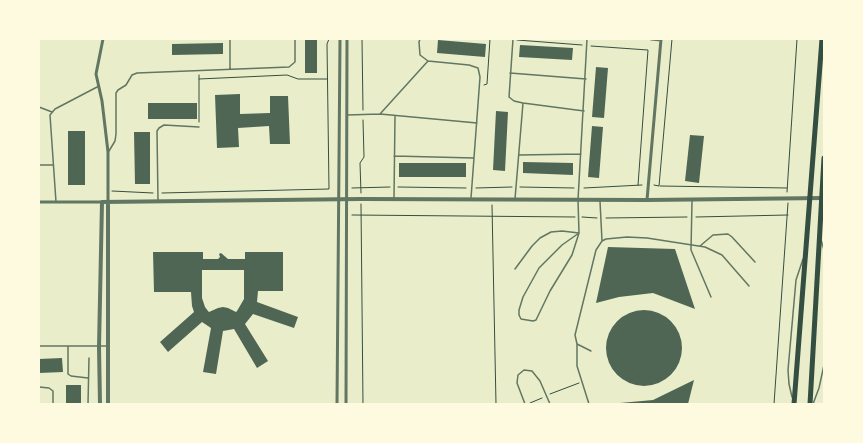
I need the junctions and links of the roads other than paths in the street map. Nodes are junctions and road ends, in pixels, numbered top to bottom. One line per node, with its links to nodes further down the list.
1 (103, 39): 16 (street)
2 (230, 39): 13 (lane)
3 (295, 39): 13 (lane)
4 (340, 39): 37 (street)
5 (347, 39): 22 (street)
6 (420, 39): 12 (lane)
7 (513, 39): 14 (lane)
8 (587, 39): 15 (lane)
9 (651, 39): 10 (street)
10 (661, 39): 44 (street)
11 (822, 39): 34 (highway)
12 (428, 61): 21 (lane); 24 (lane)
13 (230, 70): 26 (lane)
14 (510, 73): 15 (lane); 17 (lane)
15 (586, 79): 19 (lane)
16 (99, 86): 20 (lane); 26 (street)
17 (523, 103): 19 (lane); 28 (lane)
18 (39, 107): 20 (lane)
19 (584, 111): 27 (lane)
20 (52, 112): 33 (lane)
21 (380, 114): 22 (lane); 23 (lane)
22 (347, 115): 38 (street)
23 (395, 116): 24 (lane); 29 (lane)
24 (477, 123): 30 (lane)
25 (199, 127): 49 (lane)
26 (108, 152): 48 (street)
27 (581, 154): 28 (lane); 42 (lane)
28 (518, 155): 41 (lane)
29 (394, 156): 30 (lane); 39 (lane)
30 (474, 158): 40 (lane)
31 (824, 158): 35 (highway)
32 (39, 165): 33 (lane)
33 (54, 165): 46 (lane)
34 (809, 197): 35 (street); 36 (street); 55 (highway)
35 (823, 198): 51 (highway)
36 (692, 199): 44 (street); 53 (lane)
37 (339, 200): 38 (street); 49 (street); 75 (street)
38 (346, 200): 39 (street); 76 (street)
39 (394, 200): 40 (street)
40 (471, 200): 41 (street)
41 (515, 200): 42 (street)
42 (578, 200): 43 (street); 50 (lane)
43 (600, 200): 44 (street); 52 (lane)
44 (647, 200)
45 (39, 202): 46 (street)
46 (56, 202): 47 (street)
47 (102, 202): 48 (street); 65 (street)
48 (108, 202): 49 (street); 63 (street)
49 (158, 202)
50 (579, 233): 50 (lane); 58 (lane)
51 (820, 234): 56 (lane); 81 (highway)
52 (602, 241): 53 (lane); 61 (lane)
53 (691, 245): 54 (lane); 60 (lane)
54 (700, 246): 57 (lane); 59 (lane)
55 (806, 250): 80 (highway); 80 (lane)
56 (824, 250)
57 (755, 262)
58 (515, 269)
59 (749, 286)
60 (711, 297)
61 (578, 344): 66 (lane); 79 (lane)
62 (39, 346): 64 (lane)
63 (107, 346): 65 (lane); 74 (street)
64 (68, 347): 65 (lane); 69 (lane)
65 (99, 347): 73 (street)
66 (591, 351)
67 (89, 358): 69 (lane)
68 (824, 365): 82 (lane)
69 (88, 378): 72 (lane)
70 (39, 388): 71 (lane)
71 (53, 404)
72 (88, 404)
73 (100, 404)
74 (108, 404)
75 (337, 404)
76 (346, 404)
77 (526, 404): 78 (lane)
78 (550, 404)
79 (589, 404)
80 (794, 404)
81 (810, 404)
82 (813, 404)

